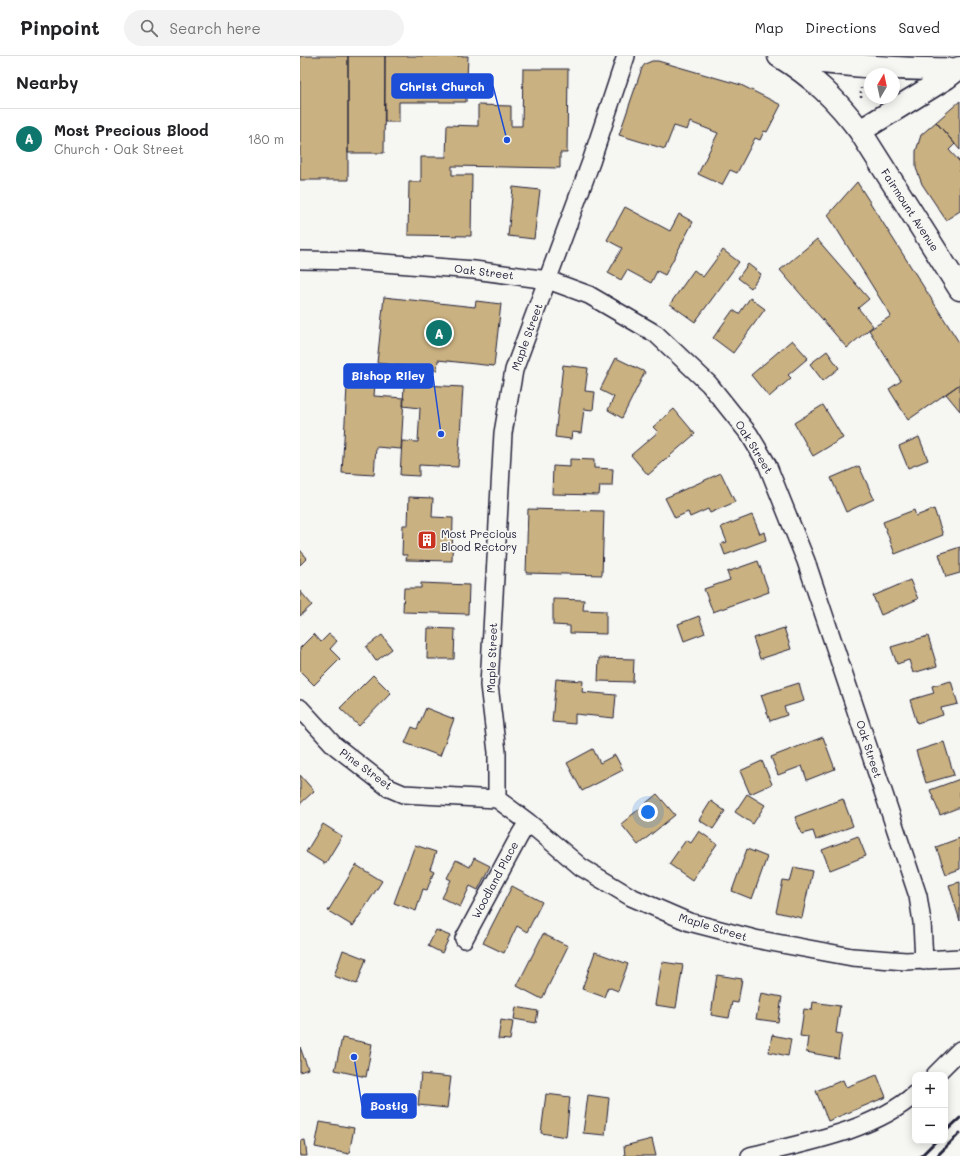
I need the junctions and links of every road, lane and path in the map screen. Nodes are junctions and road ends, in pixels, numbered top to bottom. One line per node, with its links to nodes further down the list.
1 (626, 56): 9 (street, Maple Street)
2 (778, 56): 3 (main road); 7 (main road, Fairmount Avenue)
3 (836, 60): 4 (main road)
4 (959, 69): 7 (main road)
5 (861, 84): 6 (path)
6 (860, 104)
7 (860, 131): 10 (main road, Fairmount Avenue)
8 (300, 260): 9 (street, Oak Street)
9 (548, 280): 12 (street, Maple Street); 16 (street, Oak Street)
10 (960, 289)
11 (300, 708): 12 (street, Pine Street)
12 (497, 799): 13 (street, Maple Street)
13 (528, 822): 14 (street, Woodland Place); 16 (street, Maple Street)
14 (464, 939)
15 (960, 958): 16 (street, Maple Street)
16 (924, 961)
17 (960, 1050): 18 (street)
18 (938, 1072)
19 (912, 1096): 20 (street)
20 (750, 1156)

